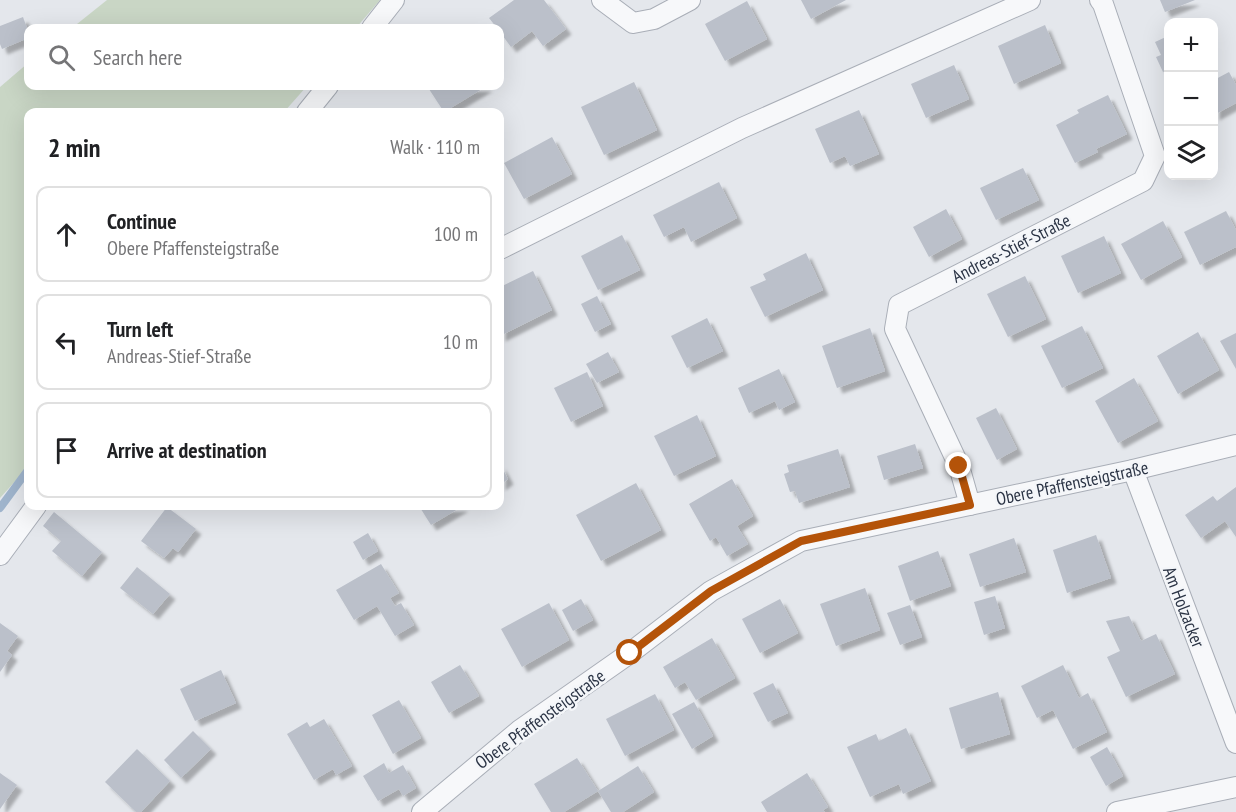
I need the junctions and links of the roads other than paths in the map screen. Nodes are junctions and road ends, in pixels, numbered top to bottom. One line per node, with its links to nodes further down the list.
1 (394, 0): 6 (street)
2 (602, 0): 3 (street)
3 (690, 0)
4 (1030, 0): 9 (street)
5 (1100, 0): 12 (street, Andreas-Stief-Straße)
6 (375, 24)
7 (325, 90): 8 (street)
8 (310, 108)
9 (504, 247)
10 (1236, 445): 11 (street, Obere Pfaffensteigstraße)
11 (1133, 470): 12 (street, Obere Pfaffensteigstraße); 15 (street, Am Holzacker)
12 (970, 505): 17 (street, Obere Pfaffensteigstraße)
13 (33, 510): 14 (street)
14 (0, 555)
15 (1236, 743)
16 (1236, 787): 18 (street)
17 (422, 812)
18 (1117, 812)

